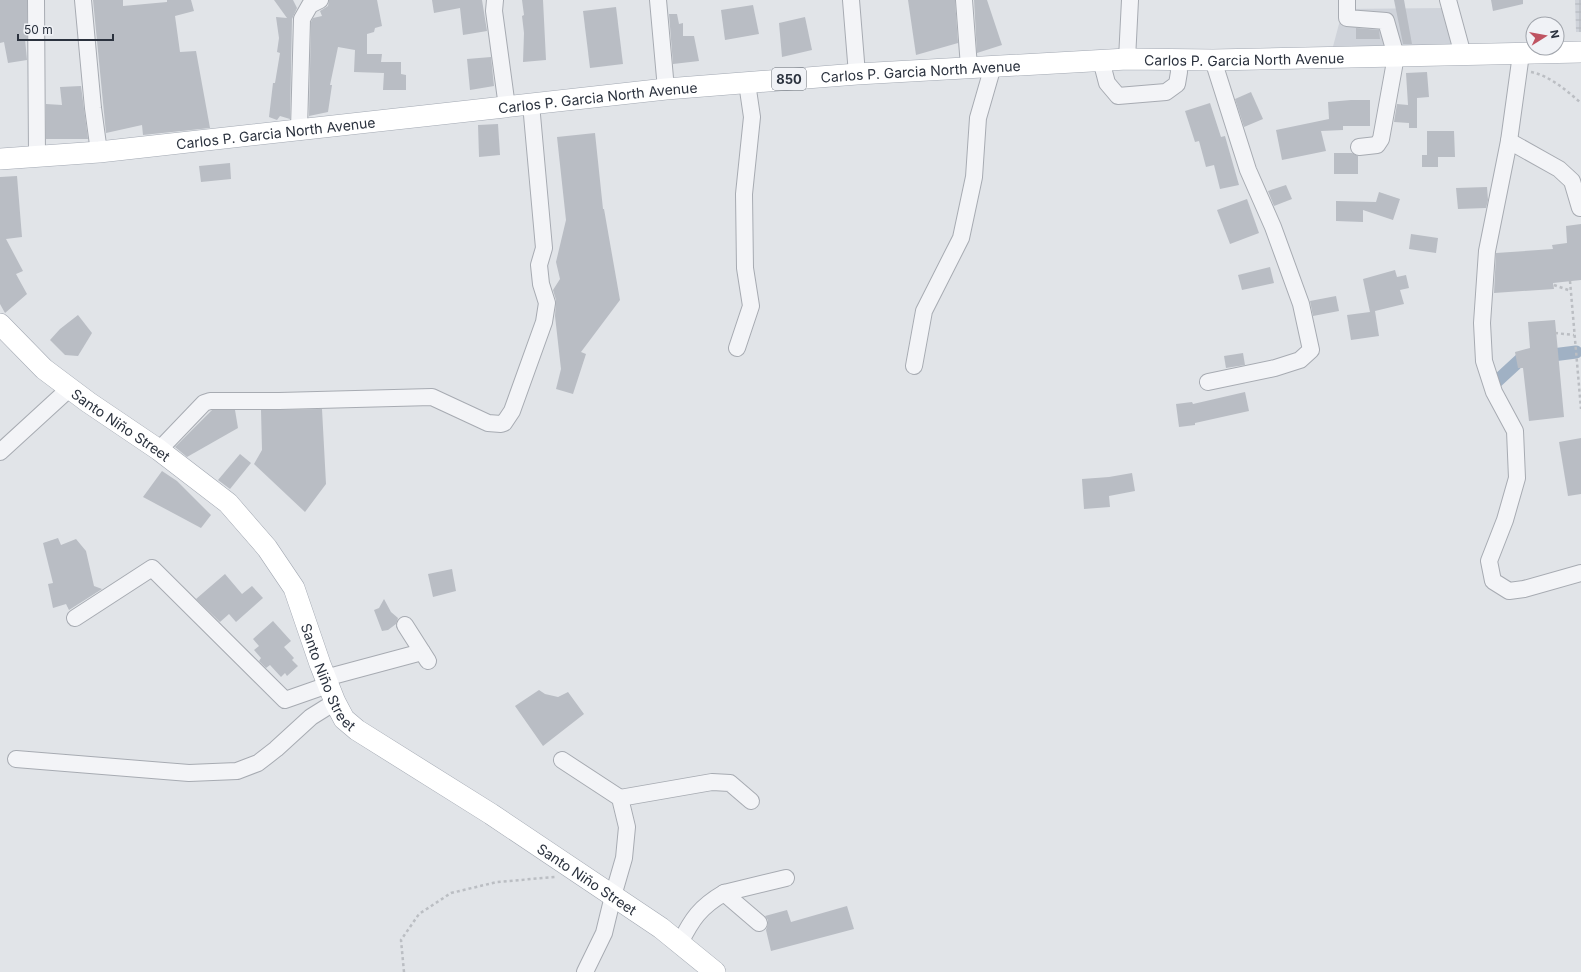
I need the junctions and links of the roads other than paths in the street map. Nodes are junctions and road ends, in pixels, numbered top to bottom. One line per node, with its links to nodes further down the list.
1 (36, 0): 31 (street)
2 (83, 0): 30 (street)
3 (320, 0): 11 (street)
4 (495, 0): 26 (street)
5 (658, 0): 24 (street)
6 (851, 0): 22 (street)
7 (964, 0): 21 (street)
8 (1130, 0): 15 (street)
9 (1347, 0): 14 (street)
10 (1448, 0): 13 (street)
11 (304, 6): 27 (street)
12 (1581, 52): 19 (main road, Carlos P. Garcia North Avenue / 850)
13 (1463, 55): 14 (main road, Carlos P. Garcia North Avenue / 850); 19 (main road, Carlos P. Garcia North Avenue / 850)
14 (1396, 56): 18 (main road, Carlos P. Garcia North Avenue / 850); 29 (street)
15 (1127, 59): 16 (main road, Carlos P. Garcia North Avenue / 850); 17 (main road, Carlos P. Garcia North Avenue / 850)
16 (1102, 60): 17 (street); 20 (main road, Carlos P. Garcia North Avenue / 850)
17 (1178, 60): 18 (main road, Carlos P. Garcia North Avenue / 850)
18 (1213, 60): 37 (street)
19 (1520, 62): 28 (street)
20 (993, 66): 21 (main road, Carlos P. Garcia North Avenue / 850); 36 (street)
21 (969, 67): 22 (main road, Carlos P. Garcia North Avenue / 850)
22 (857, 74): 23 (main road, Carlos P. Garcia North Avenue / 850)
23 (747, 83): 24 (main road, Carlos P. Garcia North Avenue / 850); 35 (street)
24 (666, 89): 25 (main road, Carlos P. Garcia North Avenue / 850)
25 (531, 104): 26 (main road, Carlos P. Garcia North Avenue / 850); 39 (street)
26 (506, 107): 27 (main road, Carlos P. Garcia North Avenue / 850)
27 (299, 129): 30 (main road, Carlos P. Garcia North Avenue / 850)
28 (1509, 141): 33 (street); 41 (street)
29 (1359, 146)
30 (99, 152): 31 (main road, Carlos P. Garcia North Avenue / 850)
31 (37, 156): 32 (main road, Carlos P. Garcia North Avenue / 850)
32 (0, 159)
33 (1580, 208)
34 (0, 324): 38 (main road, Santo Niño Street)
35 (737, 348)
36 (914, 366)
37 (1208, 382)
38 (70, 388): 39 (main road, Santo Niño Street); 40 (street)
39 (159, 450): 44 (main road, Santo Niño Street)
40 (0, 452)
41 (1581, 574)
42 (75, 618): 44 (street)
43 (405, 625): 44 (street)
44 (329, 688): 45 (street); 51 (main road, Santo Niño Street)
45 (16, 759)
46 (562, 760): 47 (street)
47 (620, 798): 48 (street); 51 (street)
48 (751, 801)
49 (786, 878): 50 (street)
50 (724, 893): 52 (street); 53 (street)
51 (613, 896): 53 (main road, Santo Niño Street); 54 (street)
52 (758, 923)
53 (680, 943): 55 (main road, Santo Niño Street)
54 (585, 972)
55 (715, 972)

